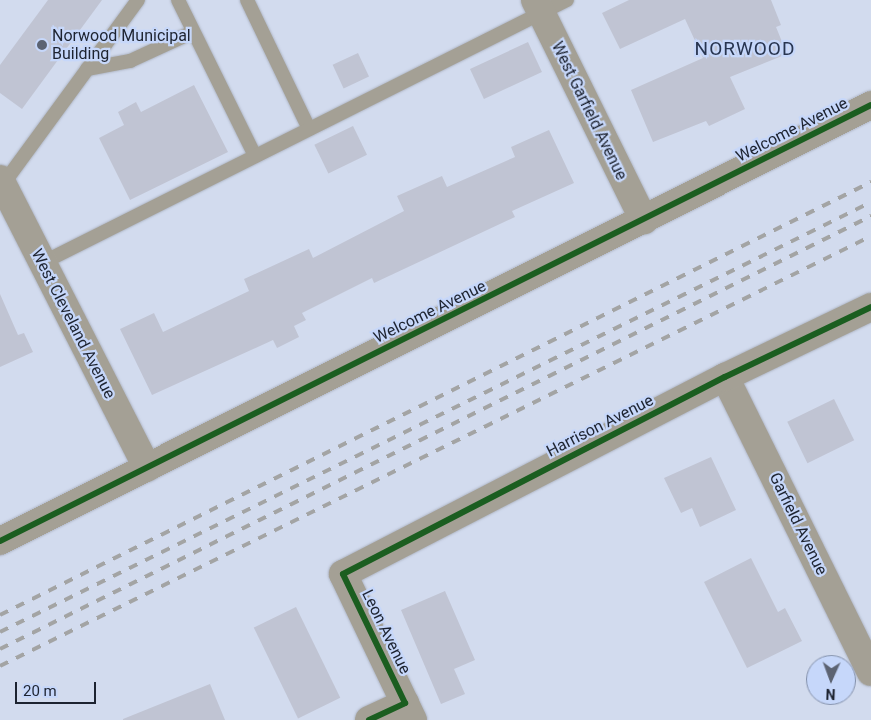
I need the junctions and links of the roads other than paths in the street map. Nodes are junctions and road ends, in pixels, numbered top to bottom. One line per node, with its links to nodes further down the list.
1 (138, 0): 7 (lane)
2 (178, 0): 6 (lane)
3 (247, 0): 9 (lane)
4 (567, 0): 5 (lane)
5 (538, 6): 9 (lane); 12 (street, West Garfield Avenue)
6 (193, 32): 7 (lane); 10 (lane)
7 (88, 69): 11 (lane)
8 (871, 105): 12 (street, Welcome Avenue)
9 (309, 129): 10 (lane)
10 (255, 156): 13 (lane)
11 (1, 184): 13 (street, West Cleveland Avenue)
12 (644, 221): 16 (street, Welcome Avenue)
13 (42, 263): 16 (street, West Cleveland Avenue)
14 (871, 307): 15 (street, Harrison Avenue)
15 (725, 377): 18 (street, Harrison Avenue); 19 (street, Garfield Avenue)
16 (147, 468): 17 (street, Welcome Avenue)
17 (0, 541)
18 (343, 574): 20 (street, Leon Avenue)
19 (871, 672)
20 (409, 711): 21 (street)
21 (369, 720)

